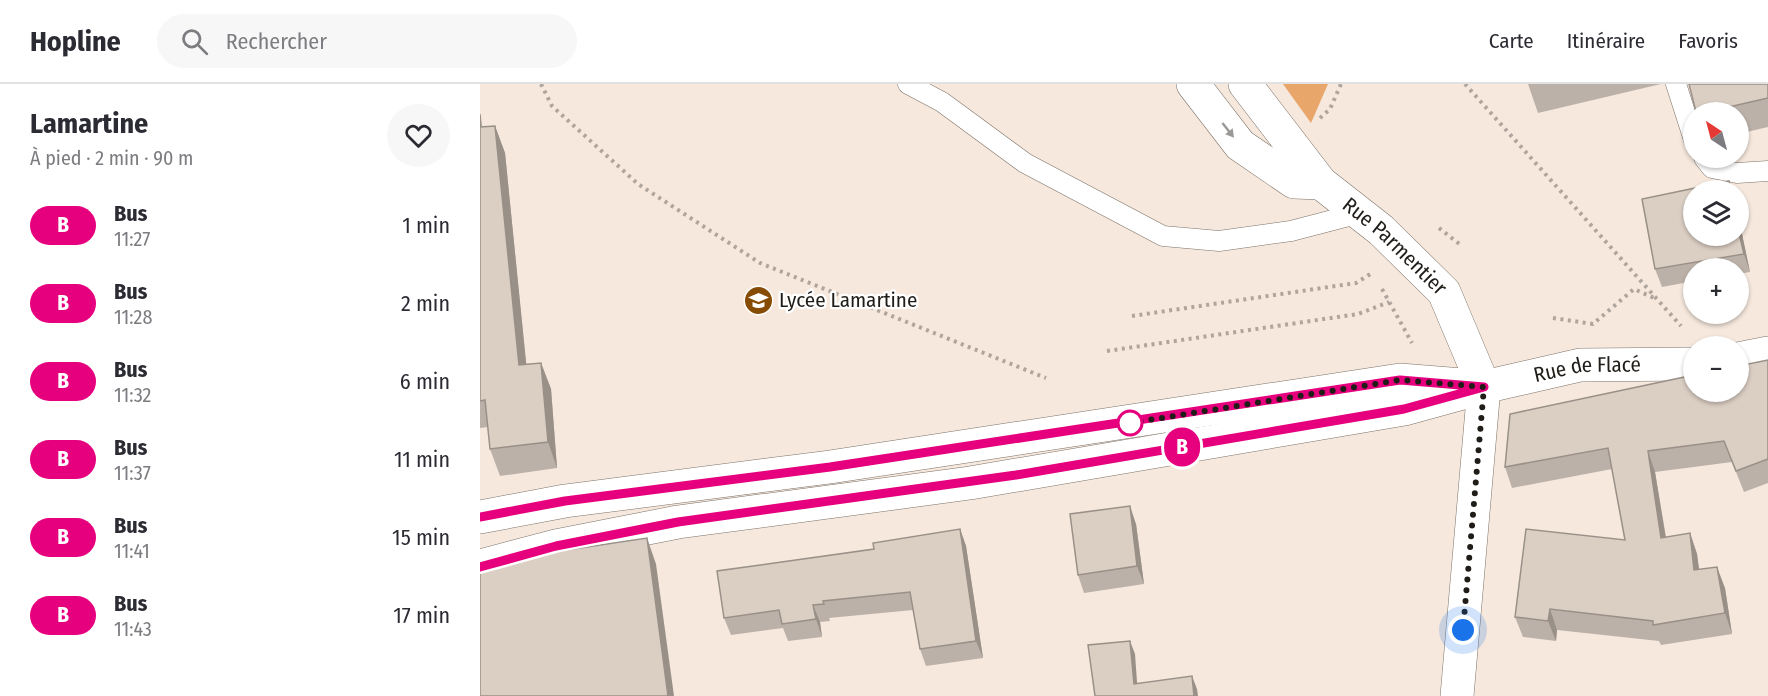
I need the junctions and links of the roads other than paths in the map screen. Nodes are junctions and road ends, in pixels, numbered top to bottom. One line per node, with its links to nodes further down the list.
1 (908, 84): 9 (lane)
2 (1193, 84): 8 (main road, Rue Parmentier, one-way to 8)
3 (1245, 84): 8 (main road, Rue Parmentier)
4 (1676, 84): 5 (lane)
5 (1683, 106)
6 (1712, 168): 7 (lane)
7 (1768, 171)
8 (1321, 183): 9 (main road, Rue Parmentier)
9 (1360, 213): 13 (main road, Rue Parmentier)
10 (1768, 353): 11 (main road)
11 (1749, 357)
12 (1683, 364): 13 (main road, Rue de Flacé)
13 (1484, 387): 14 (main road, Rue de Flacé); 15 (main road, Rue de Flacé); 16 (main road)
14 (480, 517)
15 (480, 567)
16 (1457, 696)

